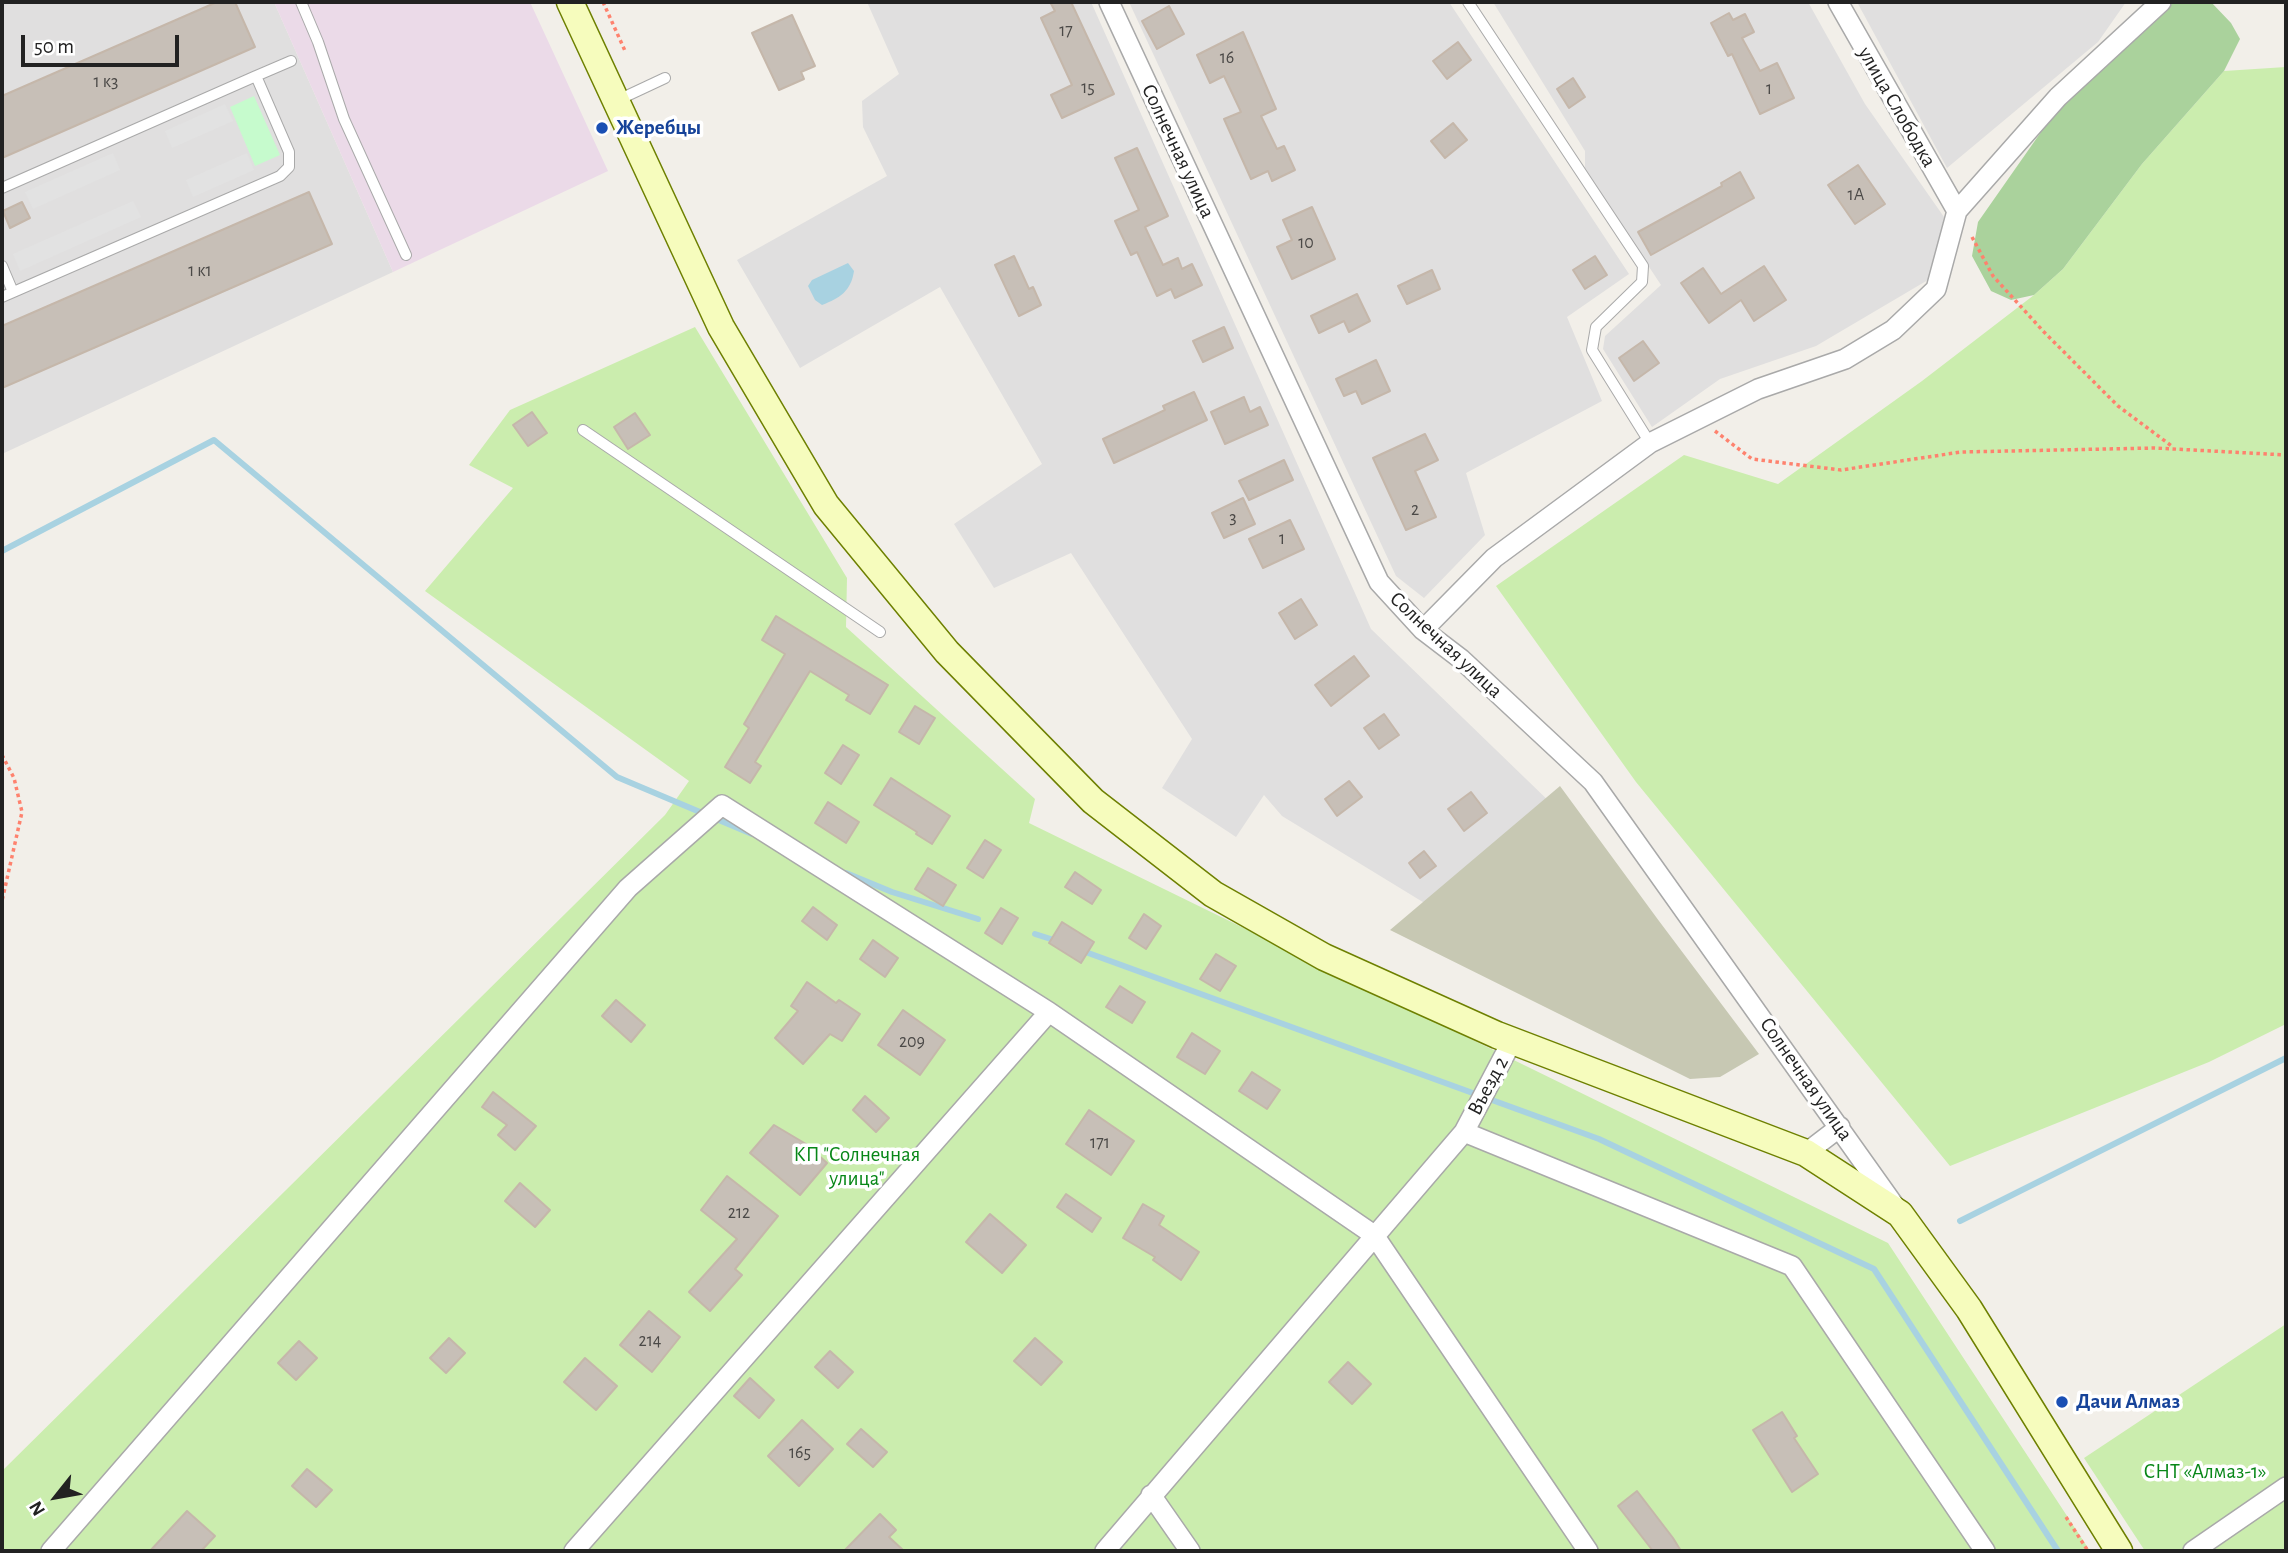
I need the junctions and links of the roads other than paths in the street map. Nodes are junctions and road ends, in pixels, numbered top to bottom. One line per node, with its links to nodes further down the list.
1 (300, 2): 13 (lane)
2 (570, 2): 10 (main road)
3 (1109, 2): 19 (street, Солнечная улица)
4 (1468, 2): 18 (lane)
5 (1838, 2): 12 (street, улица Слободка)
6 (2161, 2): 12 (street)
7 (291, 61): 8 (lane)
8 (256, 76): 11 (lane); 15 (lane)
9 (665, 78): 10 (lane)
10 (616, 101): 22 (main road)
11 (2, 188)
12 (1957, 211): 18 (street)
13 (406, 256)
14 (2, 266): 15 (lane)
15 (13, 292): 16 (lane)
16 (2, 297)
17 (583, 430): 20 (lane)
18 (1650, 443): 19 (street)
19 (1423, 630): 23 (street, Солнечная улица)
20 (880, 632)
21 (1049, 1012): 27 (street); 30 (street); 31 (street)
22 (1512, 1041): 24 (street, Въезд 2); 25 (main road)
23 (1840, 1127): 25 (street); 26 (street, Солнечная улица)
24 (1464, 1132): 27 (street, Въезд 2); 35 (street)
25 (1806, 1153): 26 (main road)
26 (1900, 1214): 36 (main road)
27 (1374, 1235): 29 (street, Въезд 2); 34 (street)
28 (2286, 1487): 37 (street)
29 (1151, 1495): 32 (street, Въезд 2); 33 (street)
30 (51, 1551)
31 (574, 1551)
32 (1105, 1551)
33 (1190, 1551)
34 (1588, 1551)
35 (1985, 1551)
36 (2119, 1551)
37 (2193, 1551)

